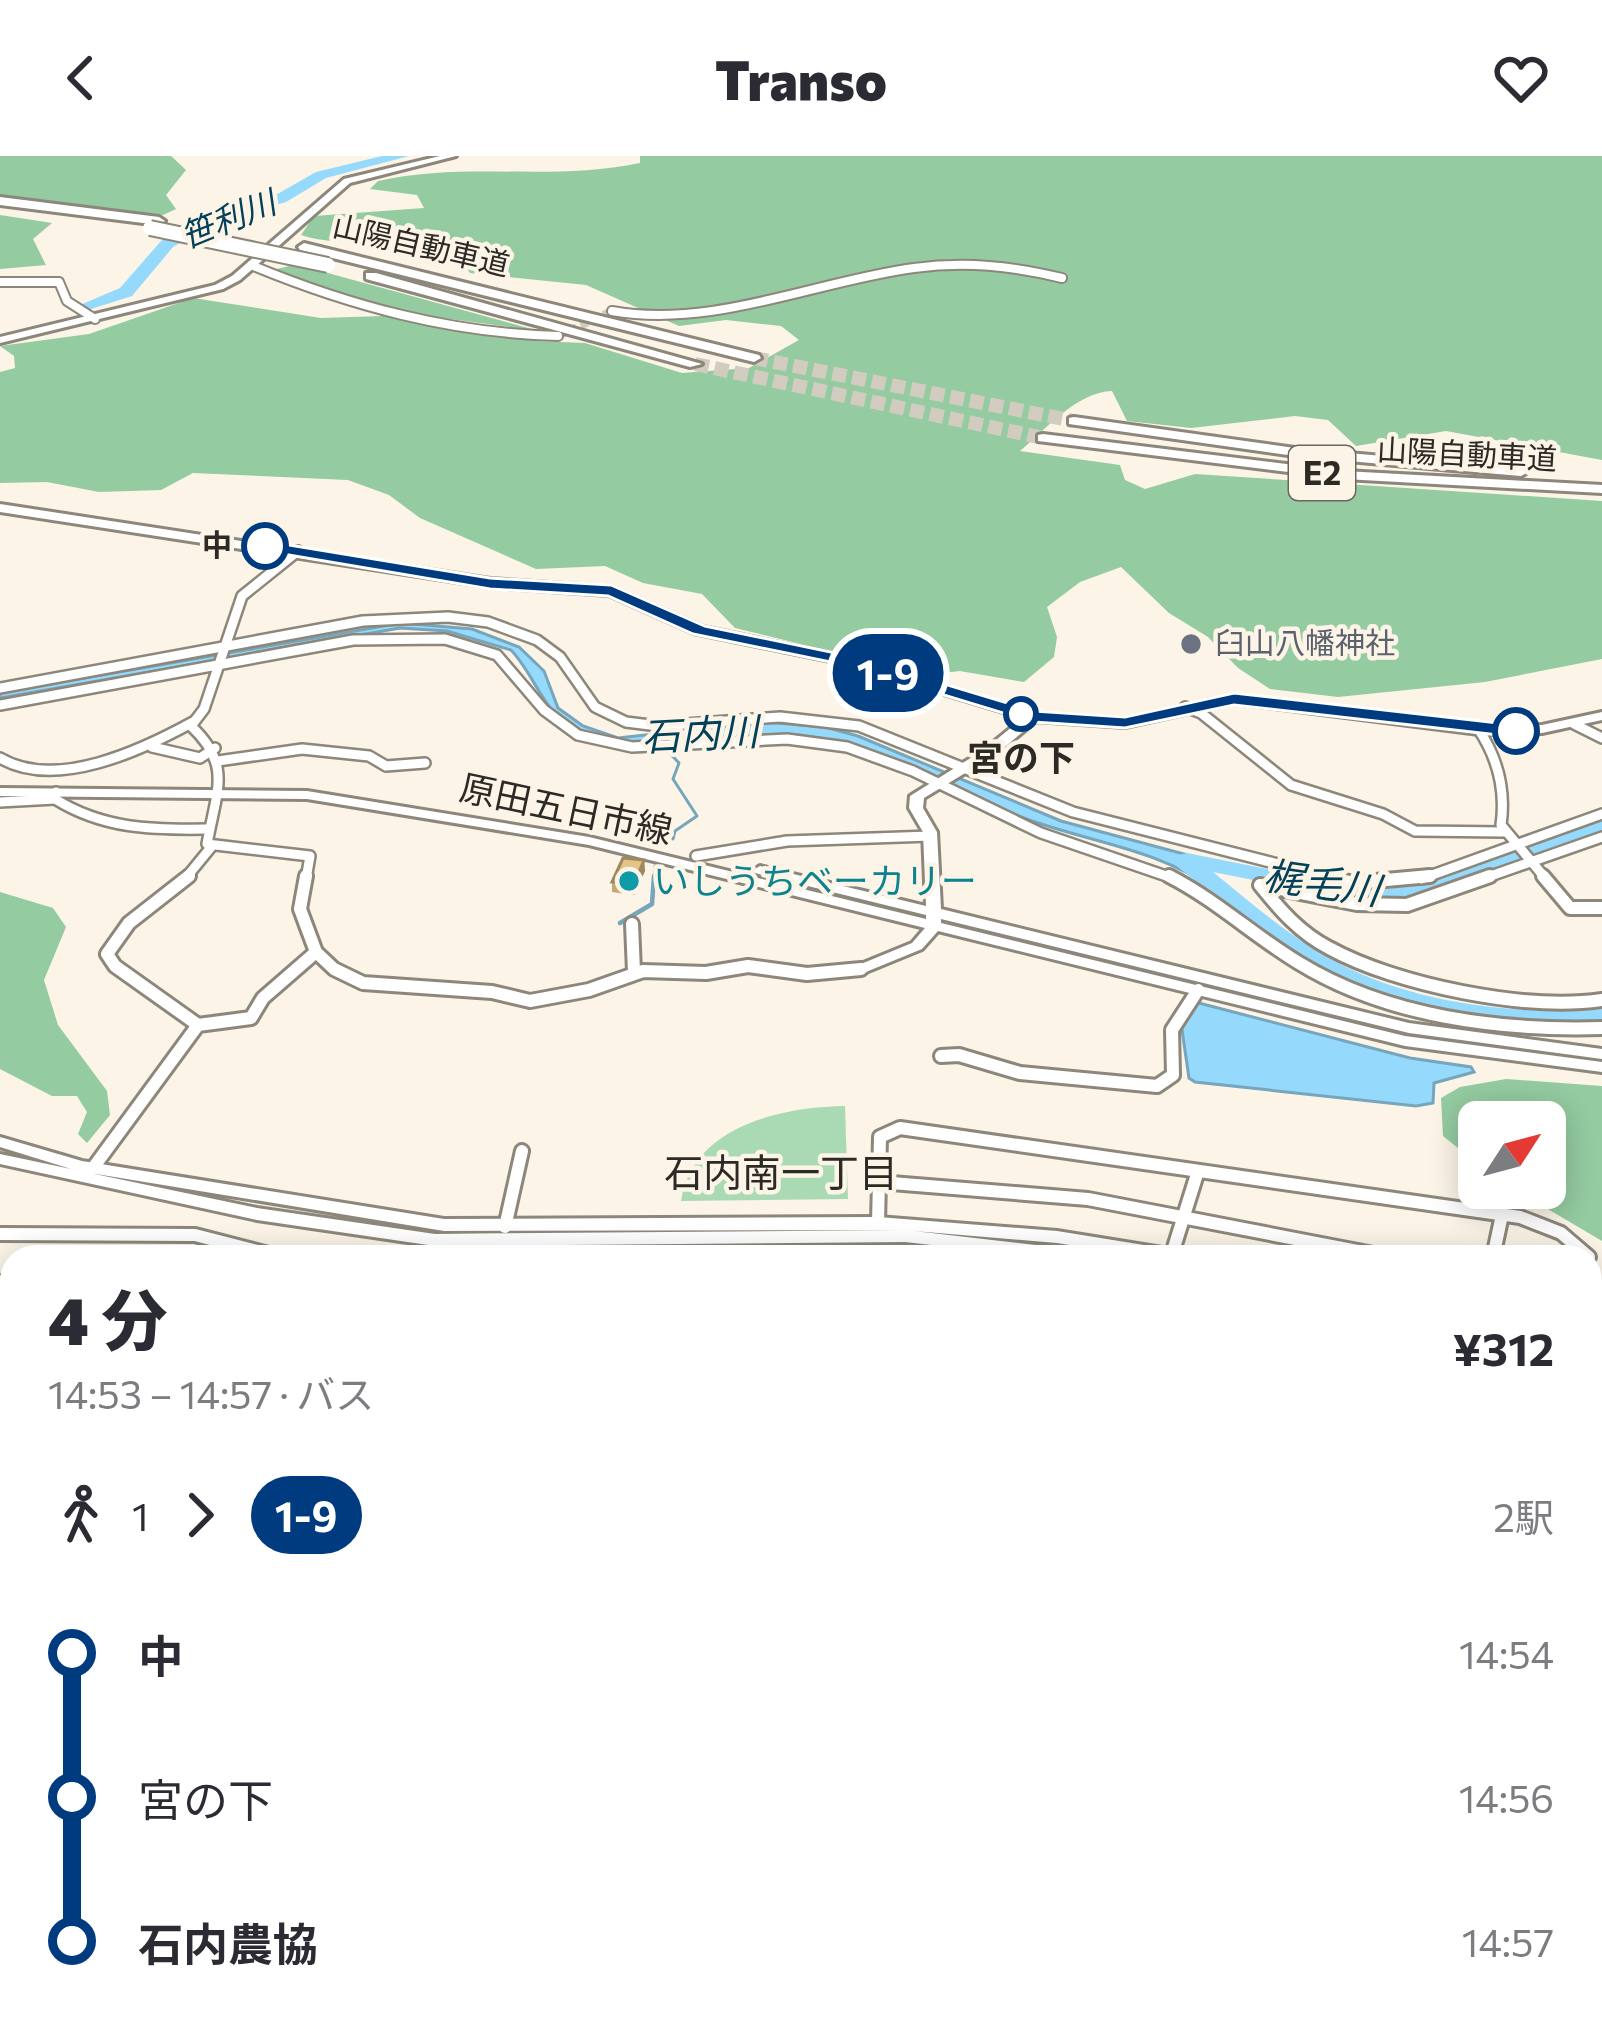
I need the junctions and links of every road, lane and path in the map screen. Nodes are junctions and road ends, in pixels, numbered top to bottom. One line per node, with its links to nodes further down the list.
1 (451, 156): 4 (main road)
2 (0, 205): 3 (highway, 山陽自動車道)
3 (154, 225): 11 (highway, 山陽自動車道); 12 (highway, 山陽自動車道, bridge)
4 (251, 265): 8 (main road); 9 (street)
5 (1062, 278): 7 (street)
6 (0, 282): 8 (street)
7 (612, 310)
8 (90, 316): 10 (main road)
9 (558, 336)
10 (0, 340)
11 (754, 358)
12 (695, 364)
13 (1074, 421): 15 (highway, 山陽自動車道 / E2)
14 (1043, 438): 16 (highway, 山陽自動車道 / E2)
15 (1602, 476)
16 (1602, 489)
17 (0, 508): 18 (main road)
18 (298, 551): 19 (street); 24 (main road)
19 (221, 647): 20 (street); 21 (street); 33 (street)
20 (215, 664): 22 (street); 26 (street); 35 (street)
21 (0, 688)
22 (0, 705)
23 (1184, 707): 24 (main road); 28 (main road); 42 (street)
24 (1033, 716): 33 (main road)
25 (1602, 716): 27 (main road)
26 (193, 722): 30 (street); 31 (street)
27 (1574, 724): 28 (main road); 29 (street)
28 (1479, 730): 42 (street)
29 (1602, 738)
30 (152, 747): 31 (street); 34 (street)
31 (217, 755): 32 (street); 36 (street)
32 (425, 763)
33 (962, 769): 35 (main road); 49 (street)
34 (3, 770): 36 (main road, 原田五日市線)
35 (937, 784): 43 (main road); 61 (street)
36 (220, 786): 38 (main road, 原田五日市線); 41 (street); 47 (main road, 原田五日市線); 52 (main road, 原田五日市線)
37 (0, 792): 38 (main road, 原田五日市線)
38 (55, 795): 39 (street); 41 (street)
39 (0, 802)
40 (1602, 814): 46 (street)
41 (207, 829): 45 (street)
42 (1505, 832): 46 (street)
43 (930, 836): 47 (street); 52 (main road)
44 (1602, 837): 48 (street)
45 (212, 846): 54 (street); 60 (street)
46 (1518, 846): 48 (street); 49 (street)
47 (696, 856): 52 (main road, 原田五日市線)
48 (1530, 862): 50 (street); 51 (street)
49 (1331, 879): 50 (street)
50 (1322, 896): 59 (street)
51 (1602, 908)
52 (934, 918): 55 (main road); 57 (main road, 原田五日市線); 63 (main road, 原田五日市線)
53 (632, 925): 56 (street)
54 (316, 952): 56 (street); 60 (street)
55 (861, 969): 56 (street)
56 (634, 972)
57 (1198, 990): 64 (street); 65 (main road, 原田五日市線)
58 (1602, 1000): 59 (street)
59 (1553, 1004): 61 (street)
60 (198, 1025): 69 (street)
61 (1556, 1028): 62 (street)
62 (1602, 1028)
63 (1602, 1054)
64 (941, 1056)
65 (1602, 1067)
66 (0, 1142): 69 (main road)
67 (522, 1151): 76 (street)
68 (0, 1159): 76 (main road)
69 (93, 1168): 76 (main road)
70 (1198, 1171): 71 (street); 72 (street); 73 (street)
71 (879, 1182): 73 (street); 74 (street)
72 (1502, 1215): 82 (street); 83 (street)
73 (1184, 1216): 80 (street); 81 (street)
74 (878, 1223): 76 (main road); 79 (main road)
75 (0, 1234): 77 (street)
76 (500, 1242): 78 (main road)
77 (234, 1245)
78 (983, 1245)
79 (1106, 1245)
80 (1177, 1245)
81 (1329, 1245)
82 (1496, 1245)
83 (1573, 1245)

